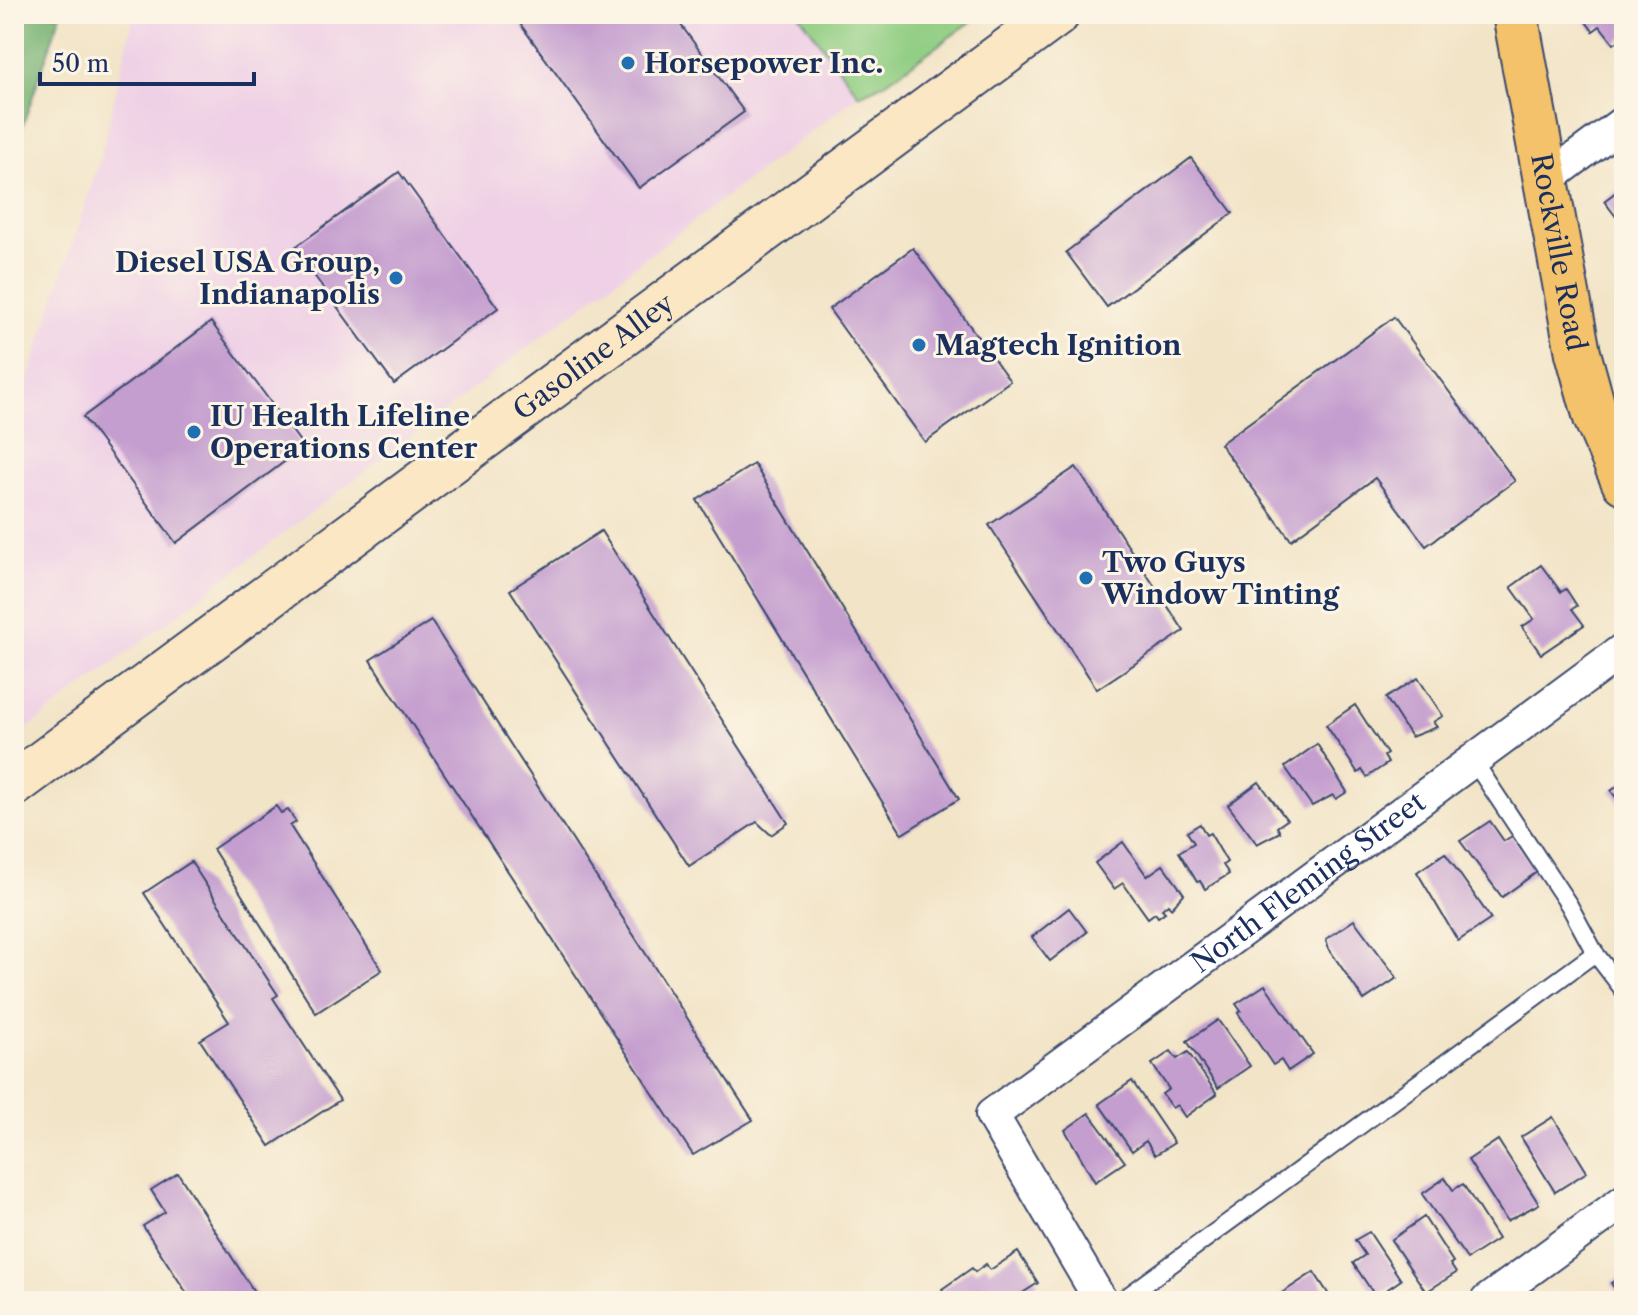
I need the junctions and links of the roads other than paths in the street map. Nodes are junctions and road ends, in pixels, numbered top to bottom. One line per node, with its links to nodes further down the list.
1 (1057, 14): 8 (street, Gasoline Alley)
2 (1515, 14): 4 (main road, Rockville Road)
3 (1624, 122): 4 (street)
4 (1546, 180): 5 (main road, Rockville Road)
5 (1624, 482)
6 (1624, 649): 7 (street, North Fleming Street)
7 (1473, 760): 9 (lane); 12 (street, North Fleming Street)
8 (14, 784)
9 (1595, 953): 10 (lane); 13 (lane)
10 (1624, 991)
11 (1624, 1201): 14 (street)
12 (1101, 1301)
13 (1121, 1301)
14 (1487, 1301)

